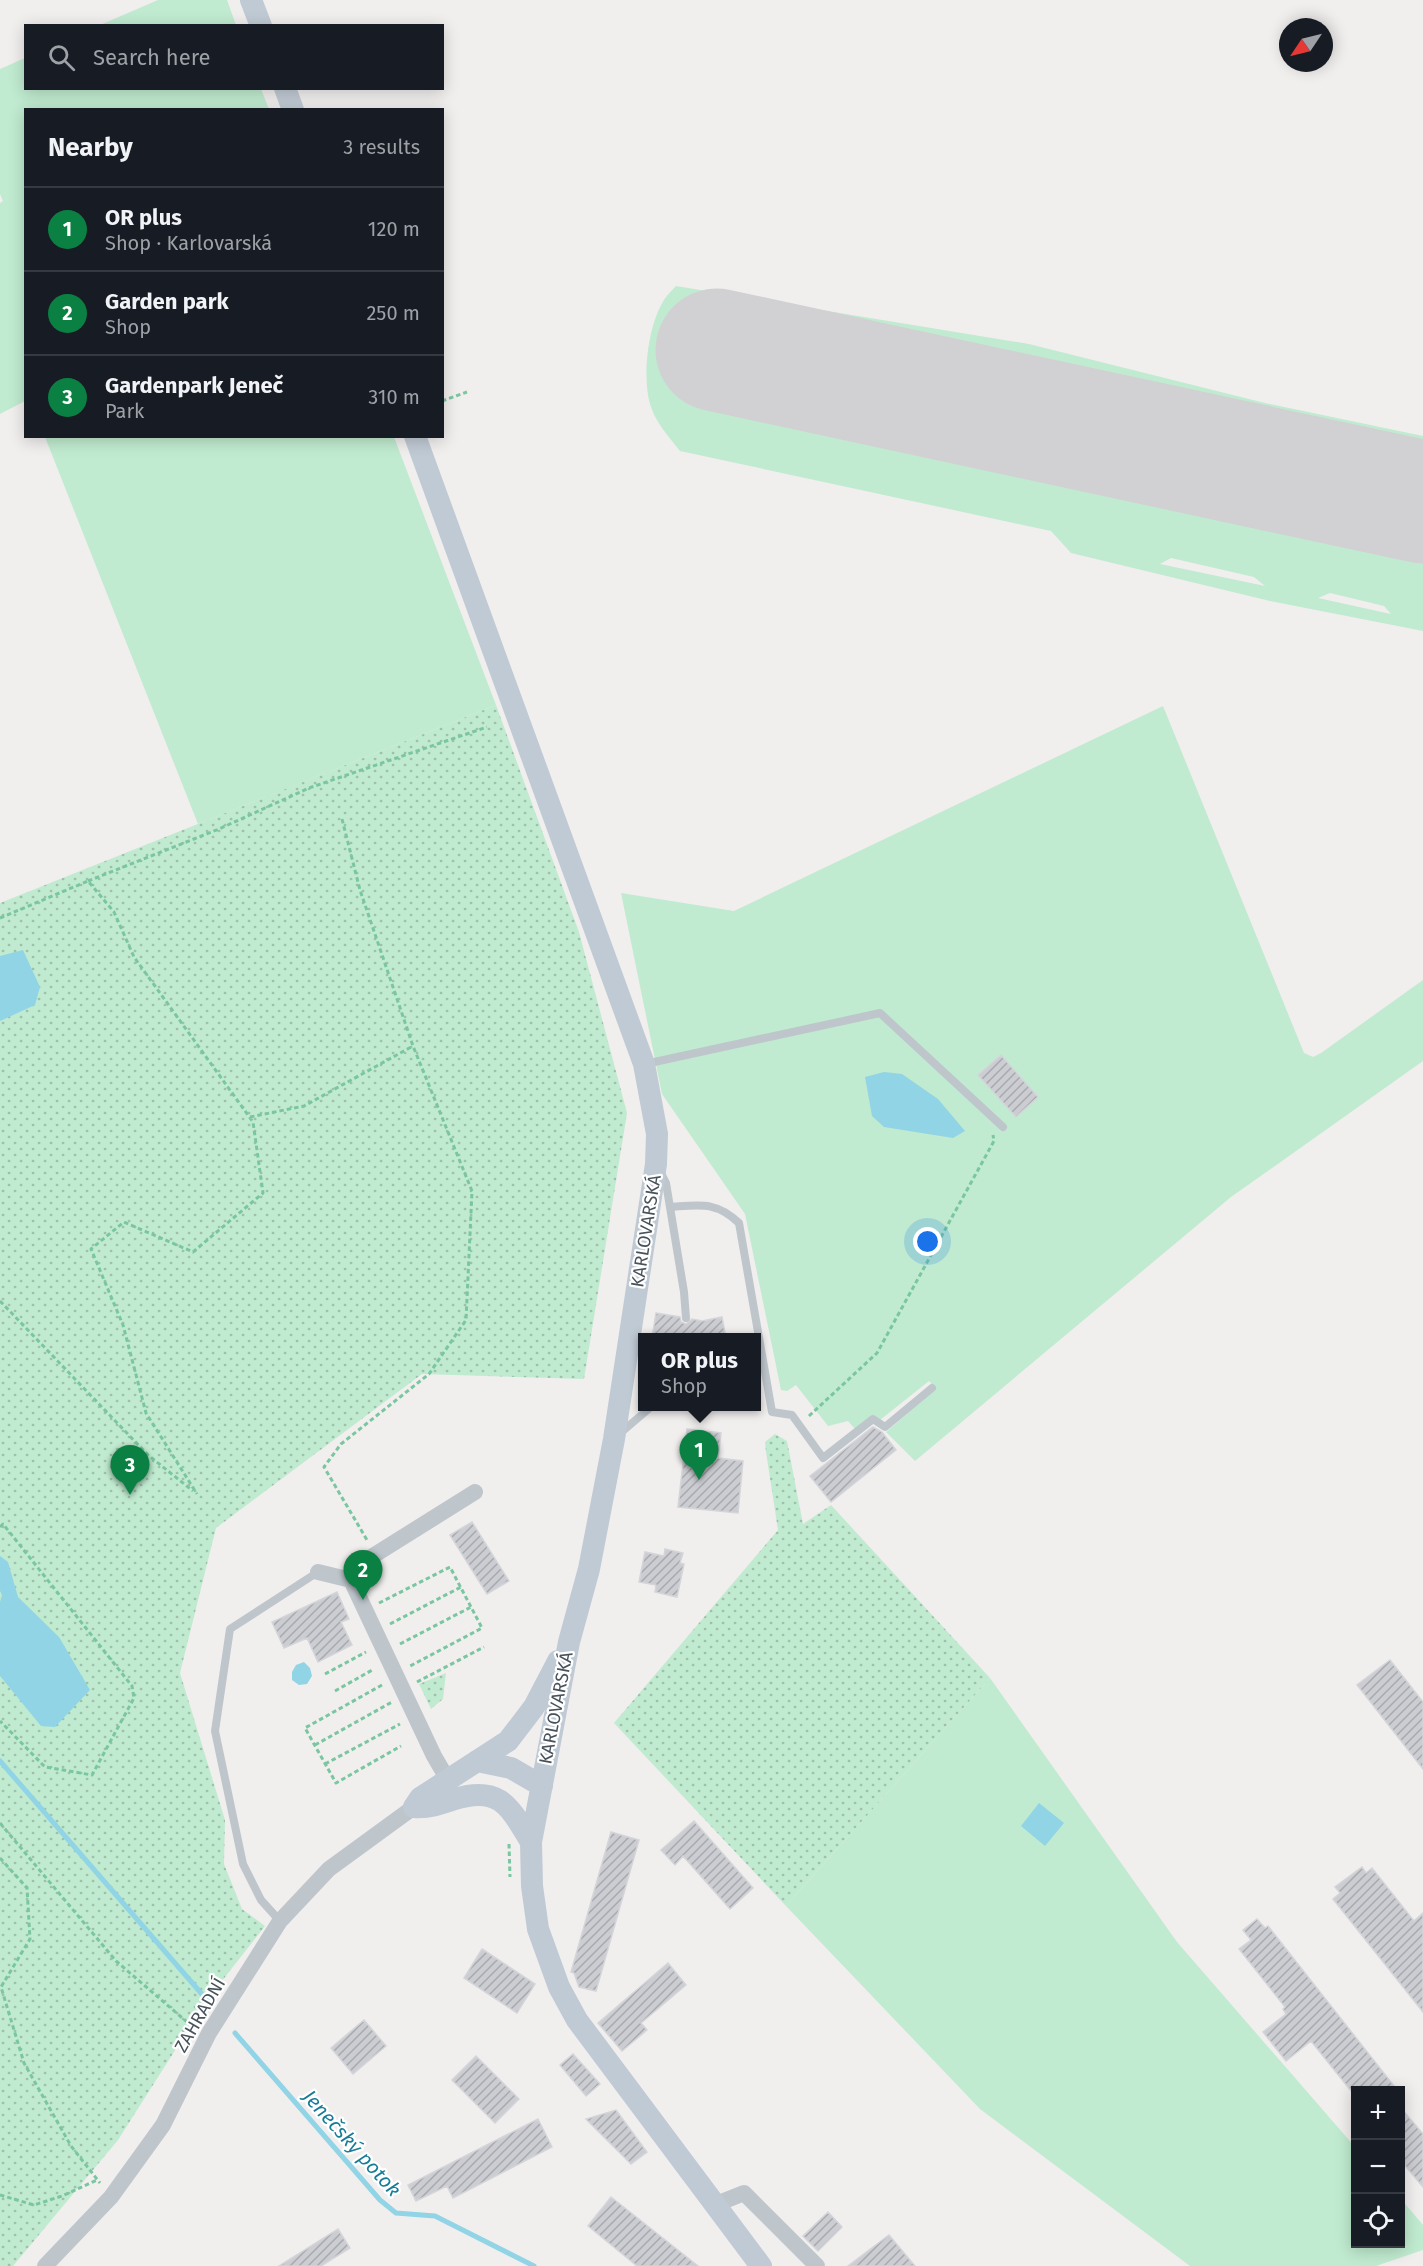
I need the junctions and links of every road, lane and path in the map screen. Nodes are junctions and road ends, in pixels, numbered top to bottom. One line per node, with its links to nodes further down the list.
1 (251, 0): 2 (main road)
2 (260, 24)
3 (286, 90): 4 (main road)
4 (292, 108)
5 (467, 392): 6 (path)
6 (444, 400)
7 (416, 438): 13 (main road, KARLOVARSKÁ)
8 (487, 727): 10 (path)
9 (342, 819): 12 (path)
10 (88, 881): 11 (path); 14 (path)
11 (0, 918)
12 (413, 1046): 14 (path); 29 (path)
13 (644, 1064): 15 (lane); 17 (main road, KARLOVARSKÁ)
14 (250, 1117): 19 (path)
15 (992, 1117): 16 (lane); 25 (path)
16 (1003, 1127)
17 (656, 1164): 18 (lane); 26 (main road, KARLOVARSKÁ)
18 (670, 1207): 20 (lane); 21 (lane)
19 (0, 1301)
20 (686, 1318)
21 (758, 1333)
22 (761, 1349): 25 (lane)
23 (932, 1388): 25 (lane)
24 (647, 1411): 26 (lane)
25 (799, 1425)
26 (614, 1439): 35 (main road, KARLOVARSKÁ)
27 (475, 1492): 29 (street)
28 (0, 1527): 41 (path)
29 (376, 1554): 31 (street)
30 (318, 1572): 31 (street); 53 (lane)
31 (351, 1580): 34 (street)
32 (461, 1587): 33 (path); 34 (path); 37 (path)
33 (471, 1607): 37 (path); 37 (path)
34 (365, 1610): 37 (street)
35 (569, 1642): 44 (main road); 47 (main road, KARLOVARSKÁ)
36 (484, 1647): 37 (path)
37 (391, 1665): 38 (path); 39 (path); 40 (street); 42 (path); 42 (path)
38 (325, 1674)
39 (335, 1691)
40 (415, 1716): 45 (path); 46 (street)
41 (0, 1721)
42 (315, 1745): 45 (path)
43 (401, 1746): 45 (path)
44 (477, 1761): 46 (main road); 47 (main road)
45 (325, 1764)
46 (448, 1780): 49 (main road)
47 (542, 1786): 48 (main road); 51 (main road, KARLOVARSKÁ)
48 (494, 1796): 49 (main road); 51 (main road)
49 (414, 1807): 53 (street, ZAHRADNÍ)
50 (0, 1823): 54 (path)
51 (531, 1842): 58 (main road, KARLOVARSKÁ)
52 (0, 1858): 55 (path)
53 (280, 1921): 54 (street, ZAHRADNÍ)
54 (206, 2039): 57 (street, ZAHRADNÍ)
55 (97, 2180): 56 (path); 57 (path)
56 (0, 2195)
57 (111, 2197): 59 (street, ZAHRADNÍ)
58 (714, 2205): 60 (main road, KARLOVARSKÁ); 61 (street)
59 (45, 2266)
60 (761, 2266)
61 (817, 2266)

